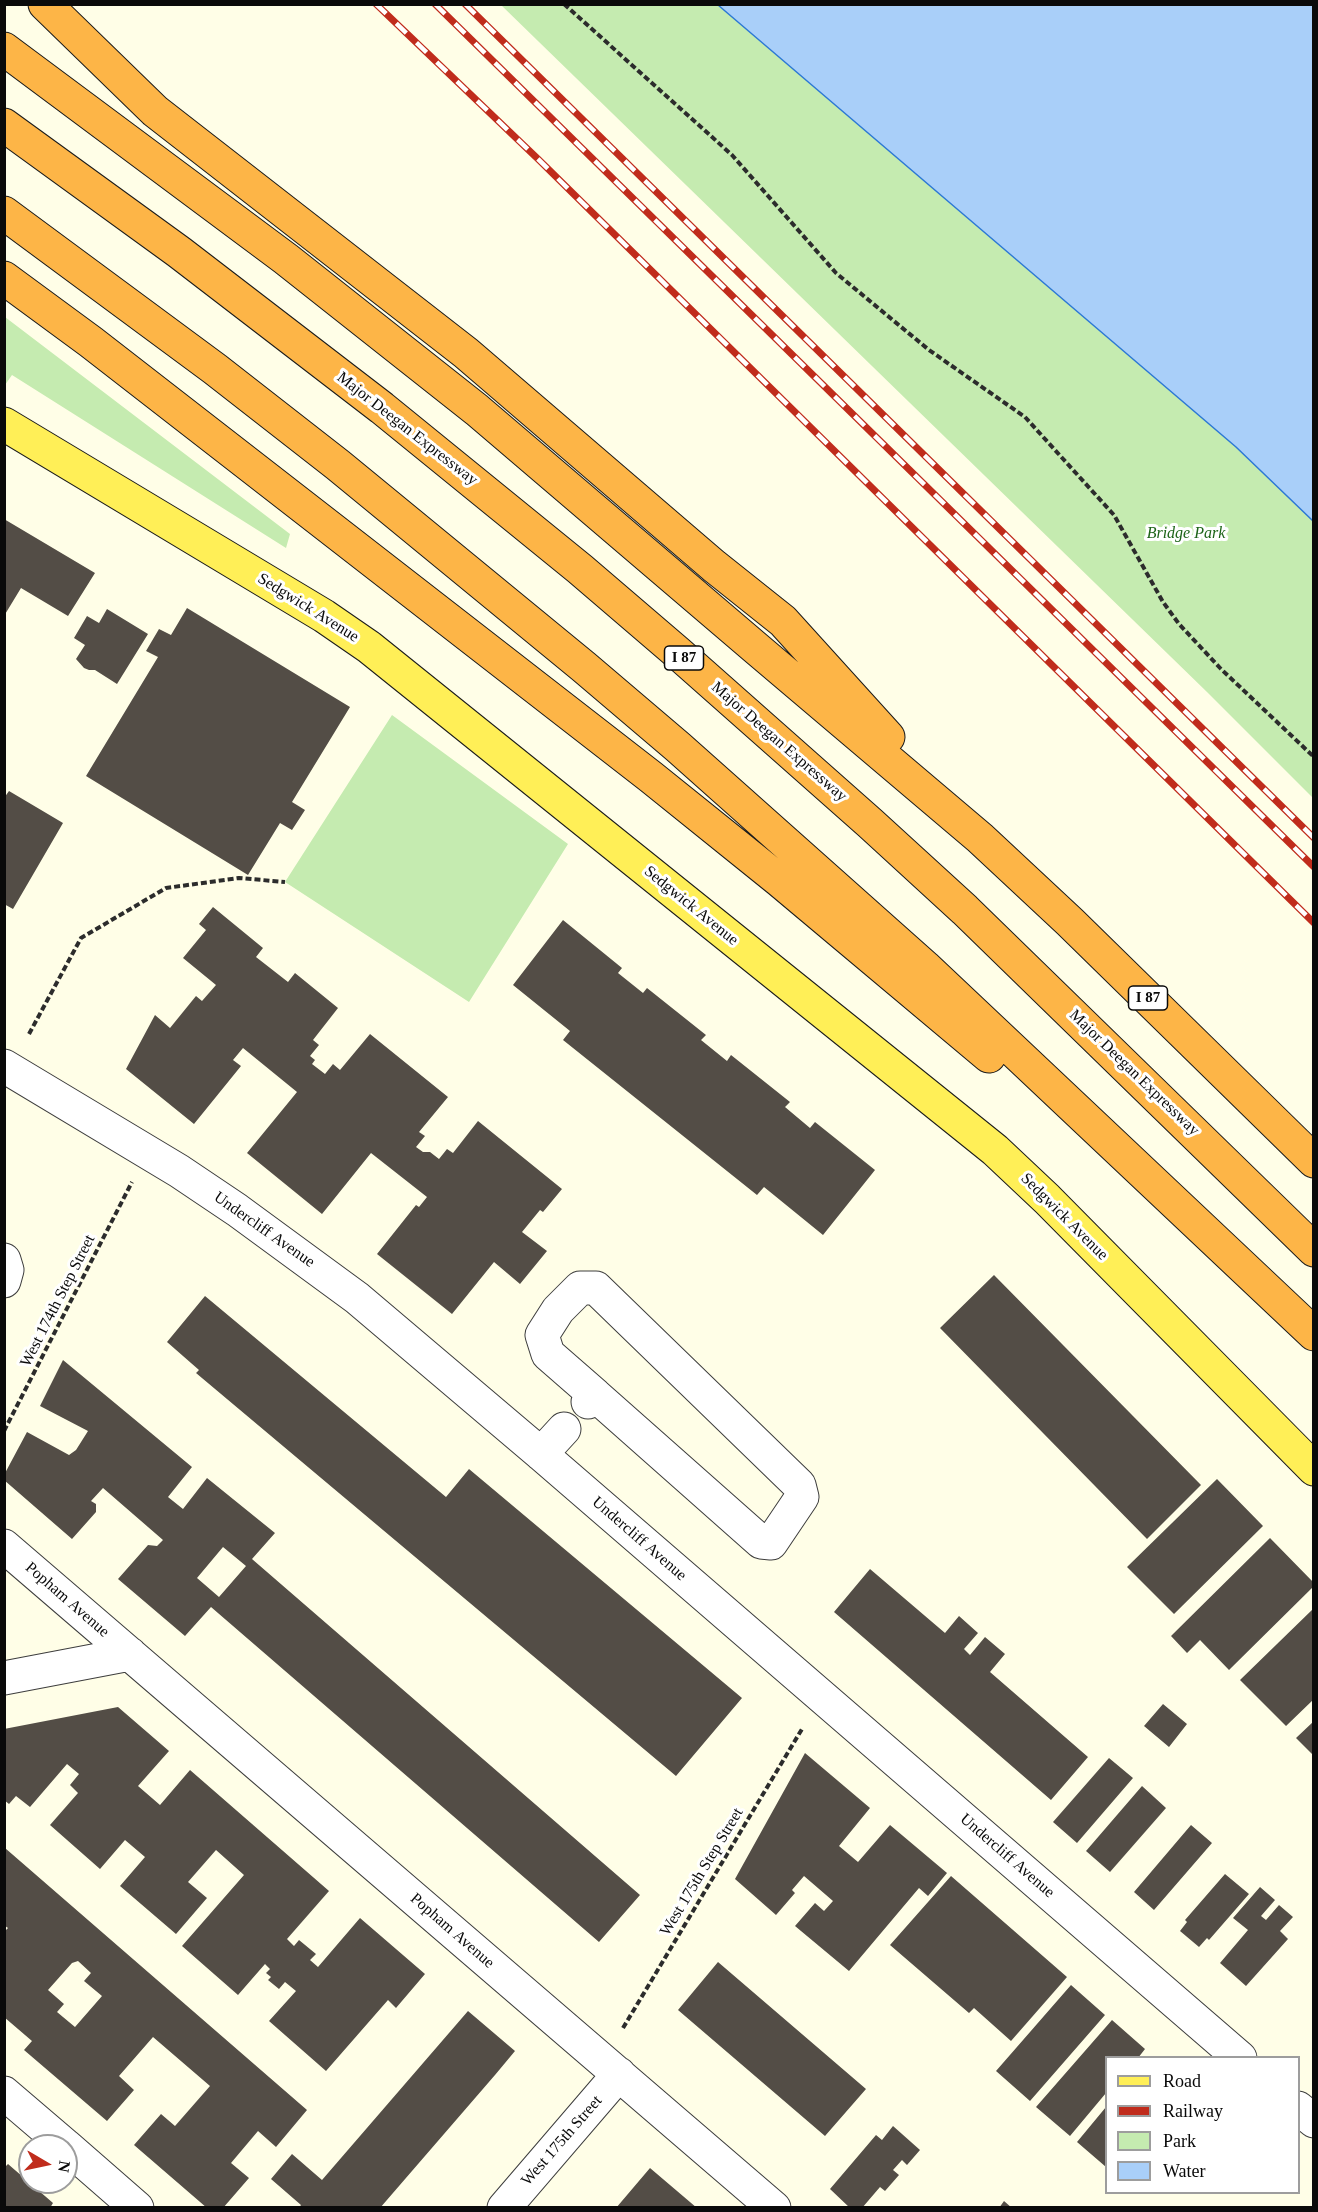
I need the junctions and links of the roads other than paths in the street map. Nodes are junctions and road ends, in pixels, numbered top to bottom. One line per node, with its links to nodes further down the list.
1 (45, 4): 7 (highway)
2 (4, 49): 7 (highway, I 87)
3 (4, 125): 10 (highway, Major Deegan Expressway / I 87)
4 (4, 213): 13 (highway)
5 (4, 278): 13 (highway)
6 (4, 424): 18 (main road, Sedgwick Avenue)
7 (980, 838): 9 (highway, I 87)
8 (4, 1066): 17 (street, Undercliff Avenue)
9 (1314, 1161)
10 (1314, 1250)
11 (4, 1260): 12 (street)
12 (4, 1281)
13 (1270, 1293): 14 (highway)
14 (1314, 1334)
15 (591, 1398): 15 (street)
16 (564, 1429): 17 (street)
17 (541, 1454): 22 (street, Undercliff Avenue)
18 (1314, 1469)
19 (4, 1546): 20 (street, Popham Avenue)
20 (130, 1654): 21 (street, Popham Avenue); 23 (street, Popham Avenue)
21 (4, 1678)
22 (1238, 2056)
23 (619, 2074): 30 (street, West 175th Street); 31 (street, Popham Avenue)
24 (4, 2093): 27 (street)
25 (1300, 2109): 26 (street)
26 (1314, 2121)
27 (52, 2134)
28 (78, 2156): 29 (street)
29 (137, 2208)
30 (504, 2208)
31 (774, 2208)

